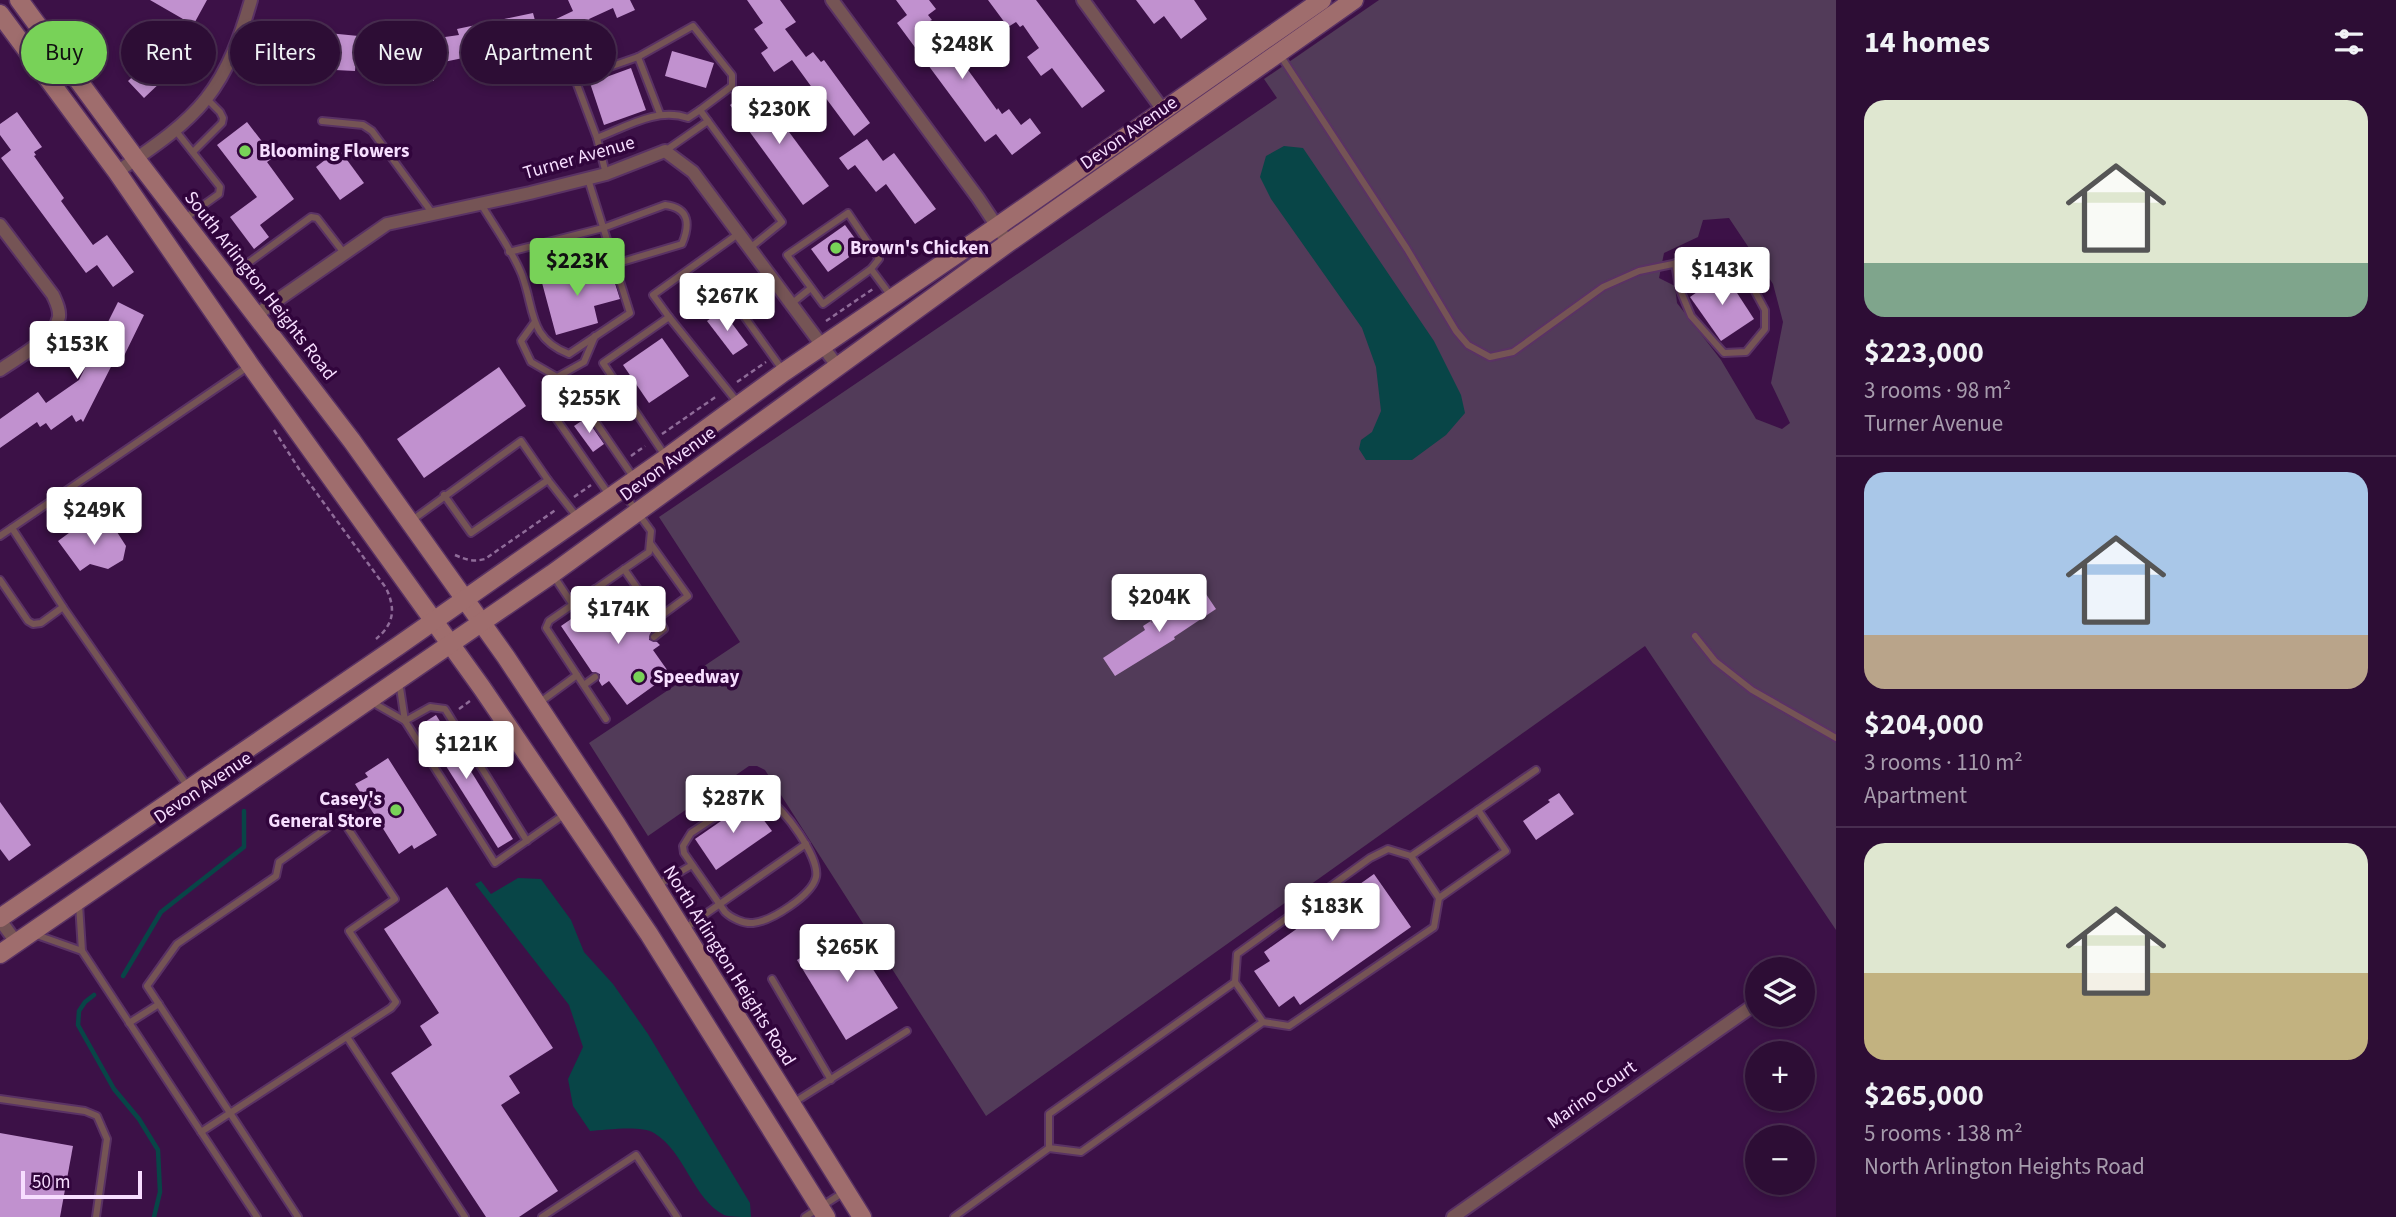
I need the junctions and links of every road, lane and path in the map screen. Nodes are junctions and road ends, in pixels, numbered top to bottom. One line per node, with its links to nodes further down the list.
1 (19, 0): 20 (main road, South Arlington Heights Road)
2 (251, 0): 10 (street)
3 (832, 0): 28 (street)
4 (1083, 0): 12 (street)
5 (1322, 0): 12 (main road, Devon Avenue)
6 (1354, 0): 8 (main road, Devon Avenue)
7 (0, 14): 21 (main road)
8 (1279, 54): 31 (main road, Devon Avenue); 35 (lane)
9 (638, 57): 11 (lane); 13 (lane); 17 (lane)
10 (207, 99): 16 (street); 18 (lane)
11 (700, 110): 13 (lane); 15 (lane)
12 (1163, 110): 28 (main road, Devon Avenue)
13 (660, 114): 17 (lane)
14 (322, 121): 25 (lane)
15 (708, 121): 19 (lane); 32 (lane)
16 (175, 130): 18 (lane); 20 (street)
17 (597, 138): 22 (lane)
18 (192, 152): 26 (lane)
19 (665, 152): 22 (street, Turner Avenue); 30 (street, Turner Avenue)
20 (136, 159): 21 (street); 26 (main road, South Arlington Heights Road)
21 (117, 172): 48 (main road)
22 (606, 173): 23 (street, Turner Avenue)
23 (587, 178): 24 (street, Turner Avenue); 29 (lane)
24 (481, 204): 25 (street, Turner Avenue); 33 (lane)
25 (433, 214): 34 (street, Turner Avenue)
26 (183, 221): 39 (main road, South Arlington Heights Road)
27 (0, 225): 51 (street)
28 (998, 226): 31 (street); 41 (main road, Devon Avenue)
29 (603, 228): 33 (lane); 36 (lane); 36 (lane)
30 (739, 234): 32 (street, Turner Avenue); 44 (lane)
31 (1008, 243): 50 (main road, Devon Avenue)
32 (750, 248): 38 (street, Turner Avenue)
33 (509, 252): 45 (lane)
34 (344, 253): 39 (lane); 43 (street, Turner Avenue)
35 (1675, 263): 35 (lane)
36 (615, 264): 46 (lane)
37 (871, 269): 40 (lane); 40 (lane); 41 (lane)
38 (769, 274): 42 (street, Turner Avenue); 49 (lane)
39 (227, 278): 43 (main road, South Arlington Heights Road)
40 (811, 288): 42 (lane)
41 (886, 290): 47 (main road, Devon Avenue); 47 (path)
42 (791, 304): 47 (street, Turner Avenue)
43 (256, 315): 65 (main road, South Arlington Heights Road)
44 (669, 317): 52 (lane); 55 (lane)
45 (534, 323): 46 (lane); 46 (lane)
46 (595, 336)
47 (817, 338): 49 (main road, Devon Avenue); 50 (street, Turner Avenue)
48 (250, 365): 66 (lane); 81 (main road)
49 (779, 365): 52 (path); 53 (main road, Devon Avenue)
50 (838, 367): 63 (main road, Devon Avenue)
51 (0, 370)
52 (726, 389): 53 (lane); 55 (path)
53 (739, 405): 56 (main road, Devon Avenue)
54 (272, 426): 87 (path)
55 (654, 440): 56 (lane); 57 (path)
56 (666, 458): 60 (main road, Devon Avenue)
57 (623, 461): 58 (lane); 60 (lane)
58 (599, 479): 60 (lane); 62 (path)
59 (548, 480): 61 (lane); 61 (lane); 62 (lane)
60 (623, 489): 63 (lane); 64 (main road, Devon Avenue)
61 (444, 495): 65 (lane)
62 (566, 502): 64 (lane); 69 (path)
63 (638, 512): 68 (lane); 71 (main road, Devon Avenue)
64 (579, 519): 75 (main road, Devon Avenue)
65 (411, 522): 75 (main road, South Arlington Heights Road)
66 (12, 528): 67 (lane); 77 (lane)
67 (0, 536)
68 (650, 542): 70 (lane); 79 (lane)
69 (454, 555)
70 (624, 569): 73 (lane); 79 (lane)
71 (552, 574): 76 (lane); 82 (main road, Devon Avenue)
72 (0, 580): 77 (lane)
73 (596, 589): 74 (lane); 76 (lane)
74 (602, 598)
75 (466, 599): 81 (main road, Devon Avenue); 82 (main road, North Arlington Heights Road)
76 (573, 604): 78 (lane); 88 (lane)
77 (63, 607): 100 (lane)
78 (579, 614)
79 (658, 618): 85 (lane)
80 (1150, 618): 83 (path)
81 (436, 620): 86 (main road); 100 (main road, Devon Avenue)
82 (482, 622): 86 (main road, Devon Avenue); 94 (main road, North Arlington Heights Road)
83 (1153, 623)
84 (1695, 636): 98 (lane)
85 (654, 637)
86 (452, 644): 90 (main road, Devon Avenue); 102 (main road)
87 (367, 646)
88 (577, 675): 91 (lane); 94 (lane)
89 (596, 677): 91 (lane)
90 (399, 680): 93 (main road, Devon Avenue); 97 (lane)
91 (584, 685): 96 (lane)
92 (474, 699): 95 (path)
93 (369, 701): 97 (lane); 109 (main road, Devon Avenue)
94 (537, 704): 107 (main road, North Arlington Heights Road)
95 (459, 709)
96 (606, 719)
97 (405, 721): 103 (lane); 103 (lane)
98 (1836, 738)
99 (1536, 770): 101 (lane)
100 (189, 789): 111 (main road, Devon Avenue)
101 (1478, 810): 105 (lane); 108 (lane)
102 (567, 813): 103 (lane); 131 (main road)
103 (527, 841)
104 (806, 844): 106 (lane); 110 (lane); 110 (lane)
105 (1411, 856): 108 (lane); 117 (lane)
106 (692, 864): 107 (lane); 110 (lane)
107 (654, 887): 112 (main road, North Arlington Heights Road)
108 (1439, 898): 120 (lane)
109 (79, 899): 113 (main road, Devon Avenue); 114 (lane)
110 (719, 903): 112 (lane)
111 (0, 919): 113 (street)
112 (682, 930): 126 (main road, North Arlington Heights Road)
113 (23, 938): 114 (lane); 115 (main road, Devon Avenue)
114 (82, 951): 121 (lane)
115 (0, 954)
116 (772, 979): 124 (lane)
117 (1235, 982): 120 (lane); 129 (lane)
118 (159, 1004): 121 (lane); 123 (lane); 127 (lane)
119 (1745, 1012): 140 (street, Marino Court)
120 (1263, 1022): 129 (lane)
121 (129, 1023): 128 (lane)
122 (907, 1031): 124 (lane)
123 (347, 1037): 127 (lane); 136 (lane)
124 (831, 1080): 126 (lane)
125 (0, 1099): 133 (lane)
126 (792, 1104): 130 (main road, North Arlington Heights Road)
127 (230, 1113): 128 (lane); 135 (lane)
128 (201, 1132): 134 (lane)
129 (1049, 1148): 139 (lane)
130 (845, 1191): 131 (lane); 132 (main road, North Arlington Heights Road)
131 (817, 1214)
132 (857, 1215)
133 (96, 1217)
134 (257, 1217)
135 (298, 1217)
136 (465, 1217)
137 (542, 1217): 138 (lane)
138 (677, 1217)
139 (954, 1217)
140 (1453, 1217)

